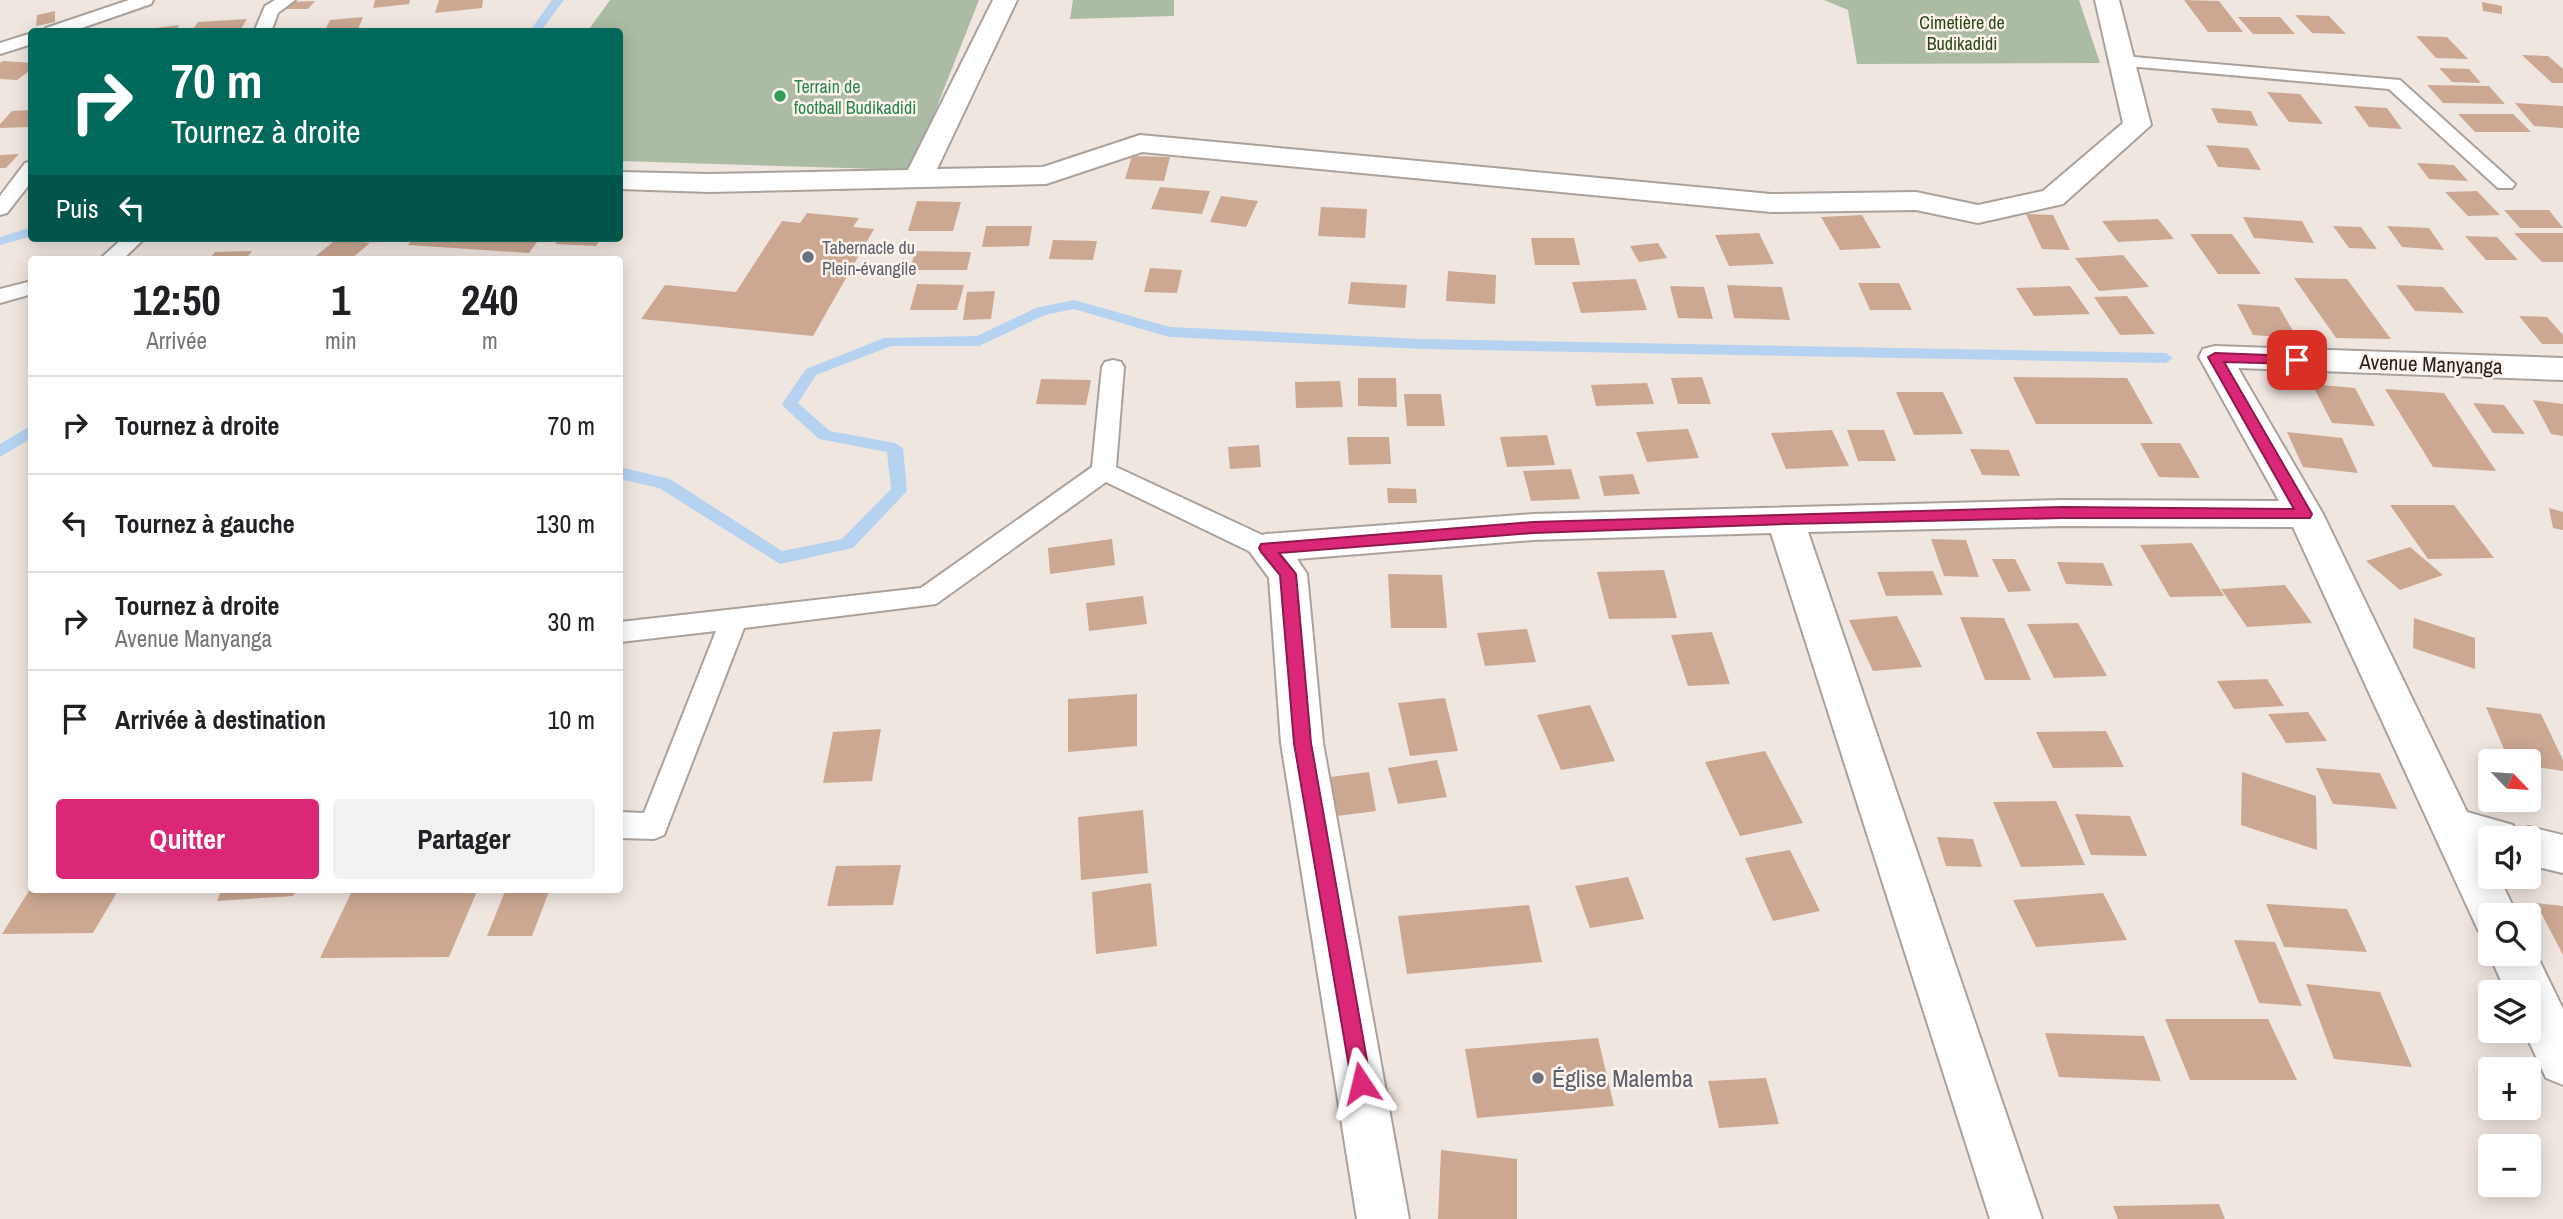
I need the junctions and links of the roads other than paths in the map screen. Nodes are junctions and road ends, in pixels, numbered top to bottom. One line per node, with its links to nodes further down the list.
1 (145, 0): 5 (lane)
2 (287, 0): 6 (lane)
3 (1005, 0): 11 (street)
4 (2107, 0): 9 (street)
5 (64, 28)
6 (264, 28)
7 (28, 39): 8 (lane)
8 (0, 49)
9 (2122, 61): 11 (street); 13 (lane)
10 (28, 172): 14 (lane)
11 (918, 178): 12 (street)
12 (623, 181)
13 (2505, 184)
14 (0, 209)
15 (130, 242): 16 (lane)
16 (114, 256)
17 (28, 288): 18 (lane)
18 (0, 296)
19 (1114, 367): 21 (lane)
20 (2563, 369): 22 (street, Avenue Manyanga)
21 (1104, 471): 24 (lane); 25 (lane)
22 (2305, 514): 23 (street); 28 (street)
23 (1785, 519): 24 (street); 36 (street)
24 (1266, 548): 35 (street)
25 (734, 619): 26 (lane); 27 (lane)
26 (623, 632)
27 (623, 825)
28 (2453, 828): 29 (street); 32 (street)
29 (2478, 834)
30 (2541, 849): 31 (street)
31 (2563, 854)
32 (2488, 903)
33 (2518, 966): 34 (street)
34 (2563, 1061)
35 (1382, 1219)
36 (2016, 1219)

